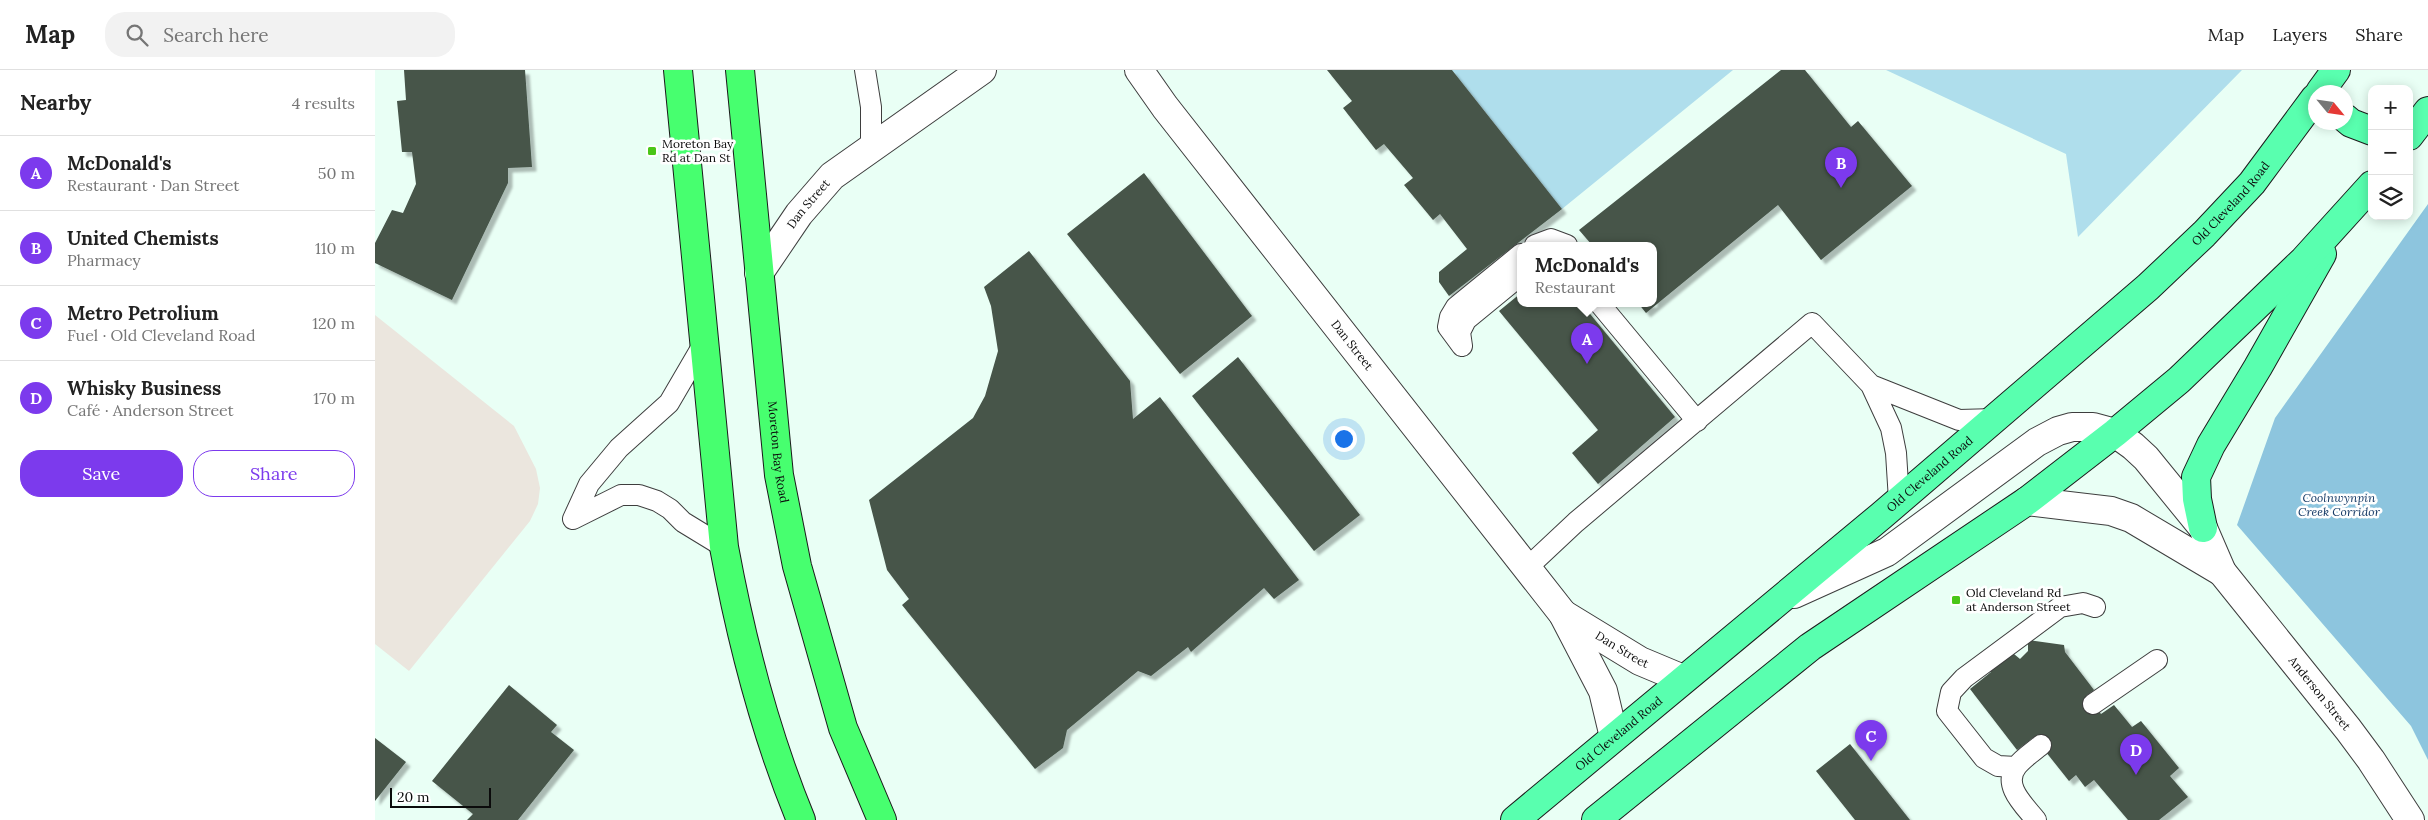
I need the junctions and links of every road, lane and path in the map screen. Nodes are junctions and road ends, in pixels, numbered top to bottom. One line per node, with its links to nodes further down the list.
1 (678, 70): 20 (highway)
2 (740, 70): 17 (highway, Moreton Bay Road)
3 (865, 70): 11 (lane)
4 (982, 70): 11 (street, Dan Street)
5 (1136, 72): 29 (street, Dan Street)
6 (2308, 109): 22 (main road, Old Cleveland Road)
7 (2428, 111): 10 (main road)
8 (2353, 124): 9 (main road)
9 (2369, 130)
10 (2413, 131)
11 (871, 147): 17 (street, Dan Street)
12 (2368, 190): 13 (main road)
13 (2341, 220): 24 (main road); 27 (main road)
14 (1543, 242): 15 (lane)
15 (1559, 242)
16 (1517, 257): 18 (lane)
17 (759, 273): 41 (highway, Moreton Bay Road)
18 (1517, 278)
19 (1602, 307): 23 (lane)
20 (704, 343): 28 (highway); 28 (lane)
21 (1871, 385): 22 (lane); 23 (lane); 25 (lane)
22 (1995, 419): 25 (main road, Old Cleveland Road)
23 (1697, 421): 29 (lane)
24 (2115, 433): 26 (main road); 27 (street); 31 (street)
25 (1899, 500): 31 (main road, Old Cleveland Road)
26 (2027, 501): 30 (street); 43 (main road)
27 (2203, 528): 30 (street)
28 (724, 547): 40 (highway)
29 (1528, 567): 33 (street, Dan Street)
30 (2222, 572): 45 (street, Anderson Street)
31 (1779, 600): 35 (main road, Old Cleveland Road)
32 (2095, 606): 39 (lane)
33 (1563, 614): 35 (street, Dan Street); 37 (street, Dan Street)
34 (2157, 660): 36 (lane)
35 (1683, 679): 37 (main road, Old Cleveland Road)
36 (2093, 704)
37 (1614, 737): 42 (main road, Old Cleveland Road)
38 (2041, 745): 39 (lane)
39 (2016, 767): 44 (lane)
40 (801, 820)
41 (882, 820)
42 (1515, 820)
43 (1596, 820)
44 (2036, 820)
45 (2410, 820)

